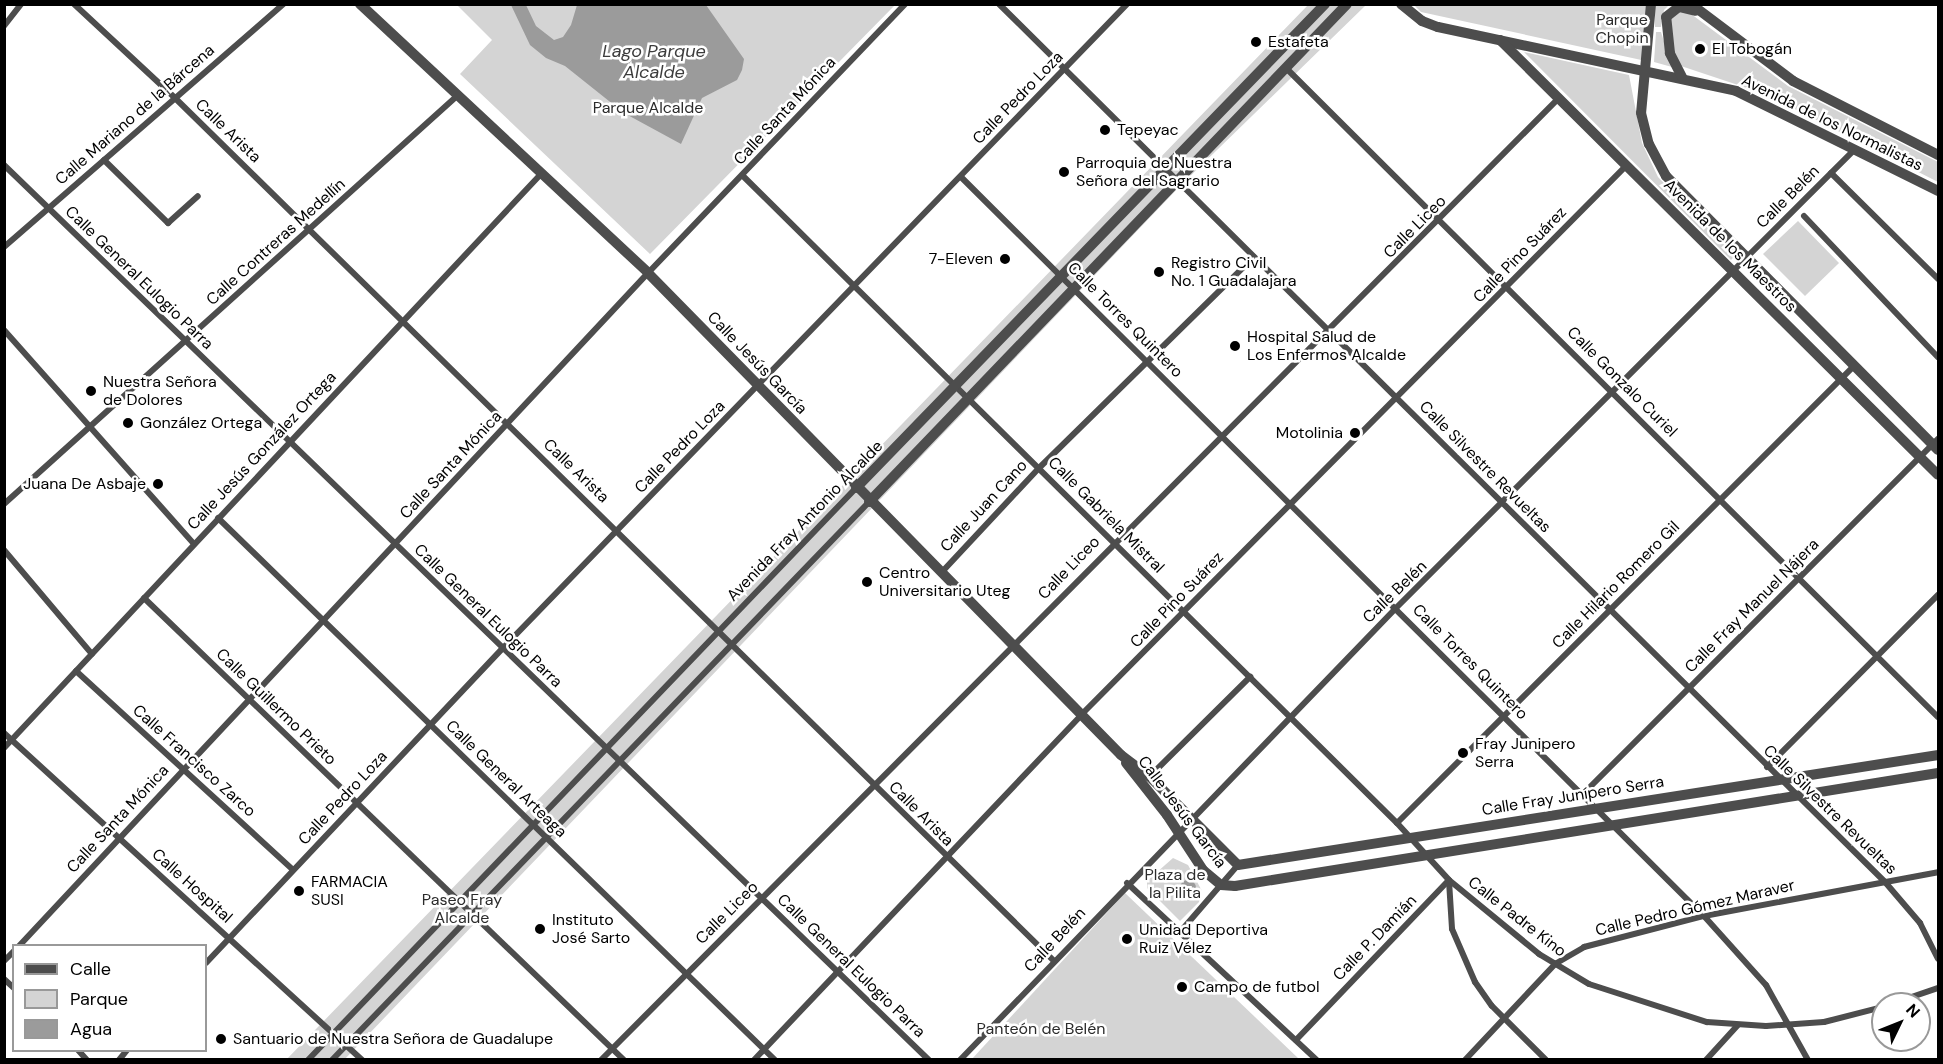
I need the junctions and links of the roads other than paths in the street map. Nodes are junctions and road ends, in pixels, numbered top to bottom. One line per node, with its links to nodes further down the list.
1 (21, 4): 14 (street)
2 (74, 4): 21 (street, Calle Arista)
3 (284, 4): 21 (street, Calle Mariano de la Bárcena)
4 (360, 4): 20 (street, Calle Jesús García)
5 (905, 4): 31 (street, Calle Santa Mónica)
6 (999, 4): 17 (street, Calle Silvestre Revueltas)
7 (1127, 4): 17 (street, Calle Pedro Loza)
8 (1325, 4): 28 (street, Avenida Fray Antonio Alcalde)
9 (1347, 4): 16 (street, Avenida Fray Antonio Alcalde)
10 (1401, 4): 15 (street, Avenida de los Normalistas)
11 (1651, 4): 18 (street, Avenida de los Maestros)
12 (1691, 4): 13 (street, Avenida de los Normalistas)
13 (1702, 13): 19 (street); 24 (street, Avenida de los Normalistas)
14 (4, 26)
15 (1500, 40): 18 (street, Avenida de los Normalistas); 22 (street, Avenida de los Maestros)
16 (1286, 68): 33 (street, Avenida Fray Antonio Alcalde); 38 (street, Calle Gonzalo Curiel)
17 (1064, 69): 28 (street, Calle Silvestre Revueltas); 32 (street, Calle Pedro Loza)
18 (1648, 70): 19 (street, Avenida de los Normalistas); 42 (street, Avenida de los Maestros)
19 (1682, 77): 23 (street, Avenida de los Normalistas)
20 (458, 96): 30 (street, Calle Jesús García); 39 (street, Calle Contreras Medellín)
21 (175, 98): 25 (street, Calle Mariano de la Bárcena); 39 (street, Calle Arista)
22 (1560, 98): 27 (street, Avenida de los Maestros); 38 (street, Calle Liceo)
23 (1854, 150): 29 (street, Calle Belén); 34 (street, Avenida de los Normalistas)
24 (1938, 155)
25 (104, 160): 35 (street); 36 (street, Calle Mariano de la Bárcena)
26 (4, 165): 36 (street, Calle General Eulogio Parra)
27 (1627, 165): 43 (street, Avenida de los Maestros); 49 (street, Calle Pino Suárez)
28 (1167, 170): 33 (street, Calle Silvestre Revueltas); 45 (street, Avenida Fray Antonio Alcalde)
29 (1831, 173): 42 (street, Calle Belén); 46 (street)
30 (541, 174): 44 (street, Calle Jesús García); 50 (street, Calle Jesús González Ortega)
31 (743, 176): 44 (street, Calle Santa Mónica); 47 (street, Calle Gabriela Mistral)
32 (961, 177): 45 (street, Calle Torres Quintero); 47 (street, Calle Pedro Loza)
33 (1177, 181): 41 (street, Calle Silvestre Revueltas); 48 (street, Avenida Fray Antonio Alcalde)
34 (1938, 191)
35 (198, 196)
36 (49, 208): 40 (street, Calle Mariano de la Bárcena); 53 (street, Calle General Eulogio Parra)
37 (1804, 216): 54 (street)
38 (1439, 221): 49 (street, Calle Gonzalo Curiel); 52 (street, Calle Liceo)
39 (310, 230): 50 (street, Calle Arista); 53 (street, Calle Contreras Medellín)
40 (4, 247)
41 (1254, 257): 52 (street, Calle Silvestre Revueltas); 55 (street, Calle Juan Cano)
42 (1746, 259): 43 (street, Calle Belén); 56 (street, Avenida de los Maestros)
43 (1734, 271): 57 (street, Avenida de los Maestros); 60 (street, Calle Belén)
44 (648, 273): 58 (street, Calle Jesús García); 63 (street, Calle Santa Mónica)
45 (1063, 278): 48 (street, Calle Torres Quintero); 59 (street, Avenida Fray Antonio Alcalde)
46 (1938, 279)
47 (854, 285): 58 (street, Calle Pedro Loza); 59 (street, Calle Gabriela Mistral)
48 (1072, 287): 55 (street, Calle Torres Quintero); 61 (street, Avenida Fray Antonio Alcalde)
49 (1508, 288): 60 (street, Calle Gonzalo Curiel); 62 (street, Calle Pino Suárez)
50 (402, 320): 63 (street, Calle Arista); 66 (street, Calle Jesús González Ortega)
51 (4, 330): 64 (street)
52 (1330, 332): 62 (street, Calle Silvestre Revueltas); 65 (street, Calle Liceo)
53 (187, 342): 64 (street, Calle Contreras Medellín); 66 (street, Calle General Eulogio Parra)
54 (1938, 357)
55 (1147, 361): 65 (street, Calle Torres Quintero); 69 (street, Calle Juan Cano)
56 (1854, 366): 57 (street, Calle Hilario Romero Gil); 67 (street, Avenida de los Maestros)
57 (1842, 378): 68 (street, Avenida de los Maestros); 72 (street, Calle Hilario Romero Gil)
58 (759, 386): 71 (street, Calle Jesús García); 78 (street, Calle Pedro Loza)
59 (956, 387): 61 (street, Calle Gabriela Mistral); 71 (street, Avenida Fray Antonio Alcalde)
60 (1614, 392): 72 (street, Calle Gonzalo Curiel); 76 (street, Calle Belén)
61 (968, 398): 69 (street, Calle Gabriela Mistral); 73 (street, Avenida Fray Antonio Alcalde)
62 (1397, 399): 74 (street, Calle Pino Suárez); 76 (street, Calle Silvestre Revueltas)
63 (509, 424): 78 (street, Calle Arista); 81 (street, Calle Santa Mónica)
64 (91, 428): 75 (street, Calle Contreras Medellín); 80 (street)
65 (1222, 435): 74 (street, Calle Torres Quintero); 79 (street, Calle Liceo)
66 (289, 442): 77 (street, Calle Jesús González Ortega); 81 (street, Calle General Eulogio Parra)
67 (1937, 444): 68 (street, Calle Fray Manuel Nájera)
68 (1920, 457): 70 (street, Avenida de los Maestros); 84 (street, Calle Fray Manuel Nájera)
69 (1039, 468): 79 (street, Calle Gabriela Mistral); 83 (street, Calle Juan Cano)
70 (1938, 475)
71 (856, 488): 73 (street, Calle Jesús García); 91 (street, Avenida Fray Antonio Alcalde)
72 (1721, 499): 84 (street, Calle Gonzalo Curiel); 88 (street, Calle Hilario Romero Gil)
73 (869, 502): 83 (street, Calle Jesús García); 92 (street, Avenida Fray Antonio Alcalde)
74 (1290, 502): 87 (street, Calle Torres Quintero); 89 (street, Calle Pino Suárez)
75 (4, 504)
76 (1503, 504): 87 (street, Calle Belén); 88 (street, Calle Silvestre Revueltas)
77 (218, 518): 80 (street, Calle Jesús González Ortega); 90 (street, Calle General Arteaga)
78 (618, 531): 91 (street, Calle Arista); 94 (street, Calle Pedro Loza)
79 (1113, 542): 89 (street, Calle Gabriela Mistral); 93 (street, Calle Liceo)
80 (194, 544): 86 (street, Calle Jesús González Ortega)
81 (395, 545): 90 (street, Calle Santa Mónica); 94 (street, Calle General Eulogio Parra)
82 (4, 550): 95 (street)
83 (941, 573): 93 (street, Calle Jesús García)
84 (1799, 578): 96 (street, Calle Gonzalo Curiel); 99 (street, Calle Fray Manuel Nájera)
85 (1938, 595): 96 (street)
86 (144, 598): 95 (street, Calle Jesús González Ortega); 100 (street, Calle Guillermo Prieto)
87 (1396, 608): 102 (street, Calle Torres Quintero); 103 (street, Calle Belén)
88 (1610, 610): 99 (street, Calle Silvestre Revueltas); 102 (street, Calle Hilario Romero Gil)
89 (1185, 613): 98 (street, Calle Gabriela Mistral); 101 (street, Calle Pino Suárez)
90 (324, 621): 100 (street, Calle Santa Mónica); 105 (street, Calle General Arteaga)
91 (718, 632): 92 (street, Calle Arista); 109 (street, Avenida Fray Antonio Alcalde)
92 (731, 645): 111 (street, Avenida Fray Antonio Alcalde); 117 (street, Calle Arista)
93 (1013, 646): 101 (street, Calle Jesús García); 117 (street, Calle Liceo)
94 (502, 649): 105 (street, Calle Pedro Loza); 109 (street, Calle General Eulogio Parra)
95 (92, 654): 97 (street, Calle Jesús González Ortega)
96 (1878, 656): 104 (street, Calle Gonzalo Curiel); 112 (street)
97 (76, 671): 107 (street, Calle Jesús González Ortega); 113 (street, Calle Francisco Zarco)
98 (1250, 677): 103 (street, Calle Gabriela Mistral); 116 (street)
99 (1689, 688): 112 (street, Calle Silvestre Revueltas); 118 (street, Calle Fray Manuel Nájera)
100 (249, 699): 113 (street, Calle Santa Mónica); 120 (street, Calle Guillermo Prieto)
101 (1081, 715): 116 (street, Calle Jesús García); 131 (street, Calle Pino Suárez)
102 (1505, 715): 118 (street, Calle Torres Quintero); 123 (street, Calle Hilario Romero Gil)
103 (1290, 716): 122 (street, Calle Belén); 123 (street, Calle Gabriela Mistral)
104 (1938, 717)
105 (431, 725): 120 (street, Calle Pedro Loza); 124 (street, Calle General Arteaga)
106 (4, 733): 107 (street, Calle Hospital)
107 (13, 740): 108 (street, Calle Jesús González Ortega); 128 (street, Calle Hospital)
108 (4, 748)
109 (606, 749): 111 (street, Calle General Eulogio Parra); 124 (street, Avenida Fray Antonio Alcalde)
110 (1938, 754): 115 (street, Calle Fray Junípero Serra)
111 (620, 764): 129 (street, Avenida Fray Antonio Alcalde); 139 (street, Calle General Eulogio Parra)
112 (1767, 767): 115 (street, Calle Silvestre Revueltas)
113 (183, 770): 128 (street, Calle Santa Mónica); 133 (street, Calle Francisco Zarco)
114 (1938, 773): 119 (street)
115 (1779, 780): 119 (street, Calle Silvestre Revueltas); 121 (street, Calle Fray Junípero Serra)
116 (1146, 781): 122 (street, Calle Jesús García); 126 (street, Calle Jesús García)
117 (873, 786): 131 (street, Calle Arista); 139 (street, Calle Liceo)
118 (1584, 793): 121 (street, Calle Torres Quintero)
119 (1796, 796): 125 (street); 136 (street, Calle Silvestre Revueltas)
120 (357, 803): 133 (street, Calle Pedro Loza); 140 (street, Calle Guillermo Prieto)
121 (1599, 808): 125 (street, Calle Torres Quintero); 127 (street, Calle Fray Junípero Serra)
122 (1191, 820): 126 (street, Calle Belén); 132 (street, Calle Jesús García)
123 (1397, 823): 127 (street, Calle Gabriela Mistral)
124 (534, 824): 129 (street, Calle General Arteaga); 140 (street, Avenida Fray Antonio Alcalde)
125 (1616, 824): 130 (street); 142 (street, Calle Torres Quintero)
126 (1177, 834): 137 (street, Calle Belén); 138 (street, Calle Jesús García)
127 (1411, 837): 130 (street, Calle Gabriela Mistral); 132 (street, Calle Fray Junípero Serra)
128 (119, 838): 144 (street, Calle Hospital); 145 (street, Calle Santa Mónica)
129 (548, 838): 141 (street, Avenida Fray Antonio Alcalde); 151 (street, Calle General Arteaga)
130 (1426, 854): 135 (street, Calle Gabriela Mistral); 138 (street)
131 (946, 857): 147 (street, Calle Arista); 150 (street, Calle Pino Suárez)
132 (1238, 865): 138 (street)
133 (293, 870): 144 (street, Calle Pedro Loza)
134 (1938, 872): 136 (street, Calle Pedro Gómez Maraver)
135 (1449, 880): 149 (street, Calle Padre Kino); 153 (street); 157 (street, Calle P. Damián)
136 (1885, 882): 142 (street, Calle Pedro Gómez Maraver); 146 (street, Calle Silvestre Revueltas)
137 (1127, 883): 143 (street); 147 (street, Calle Belén)
138 (1221, 885): 143 (street)
139 (761, 897): 150 (street, Calle General Eulogio Parra); 151 (street, Calle Liceo)
140 (460, 901): 141 (street, Calle Guillermo Prieto); 156 (street, Avenida Fray Antonio Alcalde)
141 (473, 914): 158 (street, Avenida Fray Antonio Alcalde); 159 (street, Calle Guillermo Prieto)
142 (1704, 916): 149 (street, Calle Pedro Gómez Maraver); 154 (street, Calle Torres Quintero)
143 (1181, 931): 157 (street)
144 (229, 938): 148 (street, Calle Pedro Loza); 156 (street, Calle Hospital)
145 (20, 944)
146 (1938, 959)
147 (1054, 961): 169 (street, Calle Belén)
148 (207, 962)
149 (1556, 964): 153 (street, Calle Pedro Gómez Maraver); 155 (street, Calle Padre Kino)
150 (837, 971): 160 (street, Calle Pino Suárez); 168 (street, Calle General Eulogio Parra)
151 (686, 973): 159 (street, Calle Liceo); 160 (street, Calle General Arteaga)
152 (1871, 1010): 154 (street, Calle Padre Kino)
153 (1504, 1019): 171 (street, Calle Pedro Gómez Maraver); 172 (street)
154 (1789, 1024): 155 (street, Calle Padre Kino); 174 (street, Calle Torres Quintero)
155 (1738, 1025): 173 (street)
156 (333, 1033): 158 (street, Calle Hospital); 161 (street, Avenida Fray Antonio Alcalde)
157 (1296, 1040): 170 (street)
158 (346, 1045): 162 (street, Avenida Fray Antonio Alcalde); 163 (street, Calle Hospital)
159 (612, 1048): 164 (street, Calle Liceo); 165 (street, Calle Guillermo Prieto)
160 (764, 1049): 166 (street, Calle Pino Suárez); 167 (street, Calle General Arteaga)
161 (308, 1059)
162 (332, 1059)
163 (362, 1059)
164 (601, 1059)
165 (624, 1059)
166 (754, 1059)
167 (775, 1059)
168 (929, 1059)
169 (960, 1059)
170 (1317, 1059)
171 (1465, 1059)
172 (1546, 1059)
173 (1706, 1059)
174 (1808, 1059)

